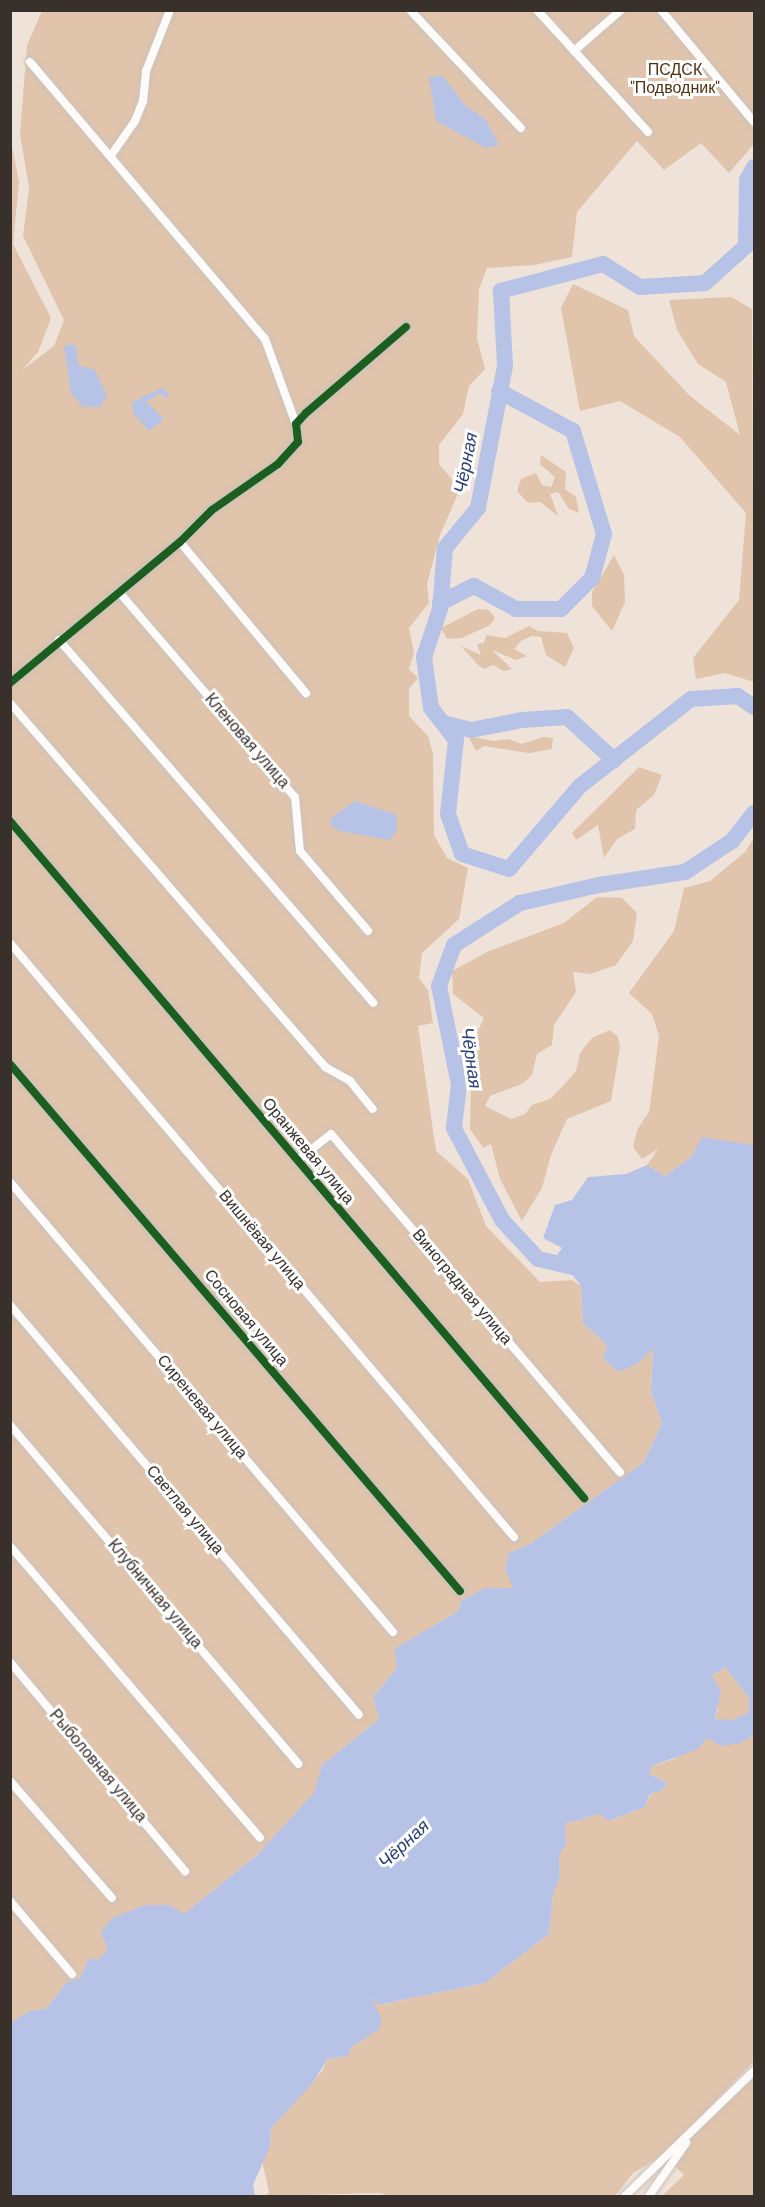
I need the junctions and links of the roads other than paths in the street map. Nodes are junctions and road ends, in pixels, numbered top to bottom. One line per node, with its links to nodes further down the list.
1 (170, 10): 11 (street)
2 (410, 10): 9 (street)
3 (537, 10): 6 (street)
4 (621, 10): 6 (street)
5 (661, 10): 8 (street)
6 (574, 51): 10 (street)
7 (30, 62): 11 (street)
8 (754, 122)
9 (520, 128)
10 (648, 132)
11 (112, 154): 13 (street)
12 (406, 327): 13 (street)
13 (296, 424): 14 (street)
14 (180, 542): 15 (street); 18 (street)
15 (119, 592): 16 (street); 21 (street, Кленовая улица)
16 (59, 640): 17 (street); 23 (street)
17 (10, 683)
18 (306, 693)
19 (10, 703): 25 (street)
20 (10, 821): 26 (street, Оранжевая улица)
21 (368, 931)
22 (10, 943): 32 (street, Вишнёвая улица)
23 (373, 1003)
24 (10, 1064): 34 (street, Сосновая улица)
25 (373, 1109)
26 (298, 1160): 30 (street, Виноградная улица); 31 (street, Оранжевая улица)
27 (10, 1182): 35 (street, Сиреневая улица)
28 (10, 1305): 37 (street, Светлая улица)
29 (10, 1425): 38 (street, Клубничная улица)
30 (620, 1472)
31 (584, 1498)
32 (514, 1537)
33 (10, 1546): 40 (street)
34 (460, 1591)
35 (393, 1632)
36 (10, 1662): 41 (street, Рыболовная улица)
37 (359, 1715)
38 (299, 1764)
39 (10, 1781): 42 (street)
40 (260, 1838)
41 (185, 1871)
42 (112, 1898)
43 (10, 1901): 44 (street)
44 (72, 1974)
45 (754, 2072): 46 (street)
46 (691, 2136): 47 (street); 48 (street)
47 (628, 2193)
48 (649, 2196)

